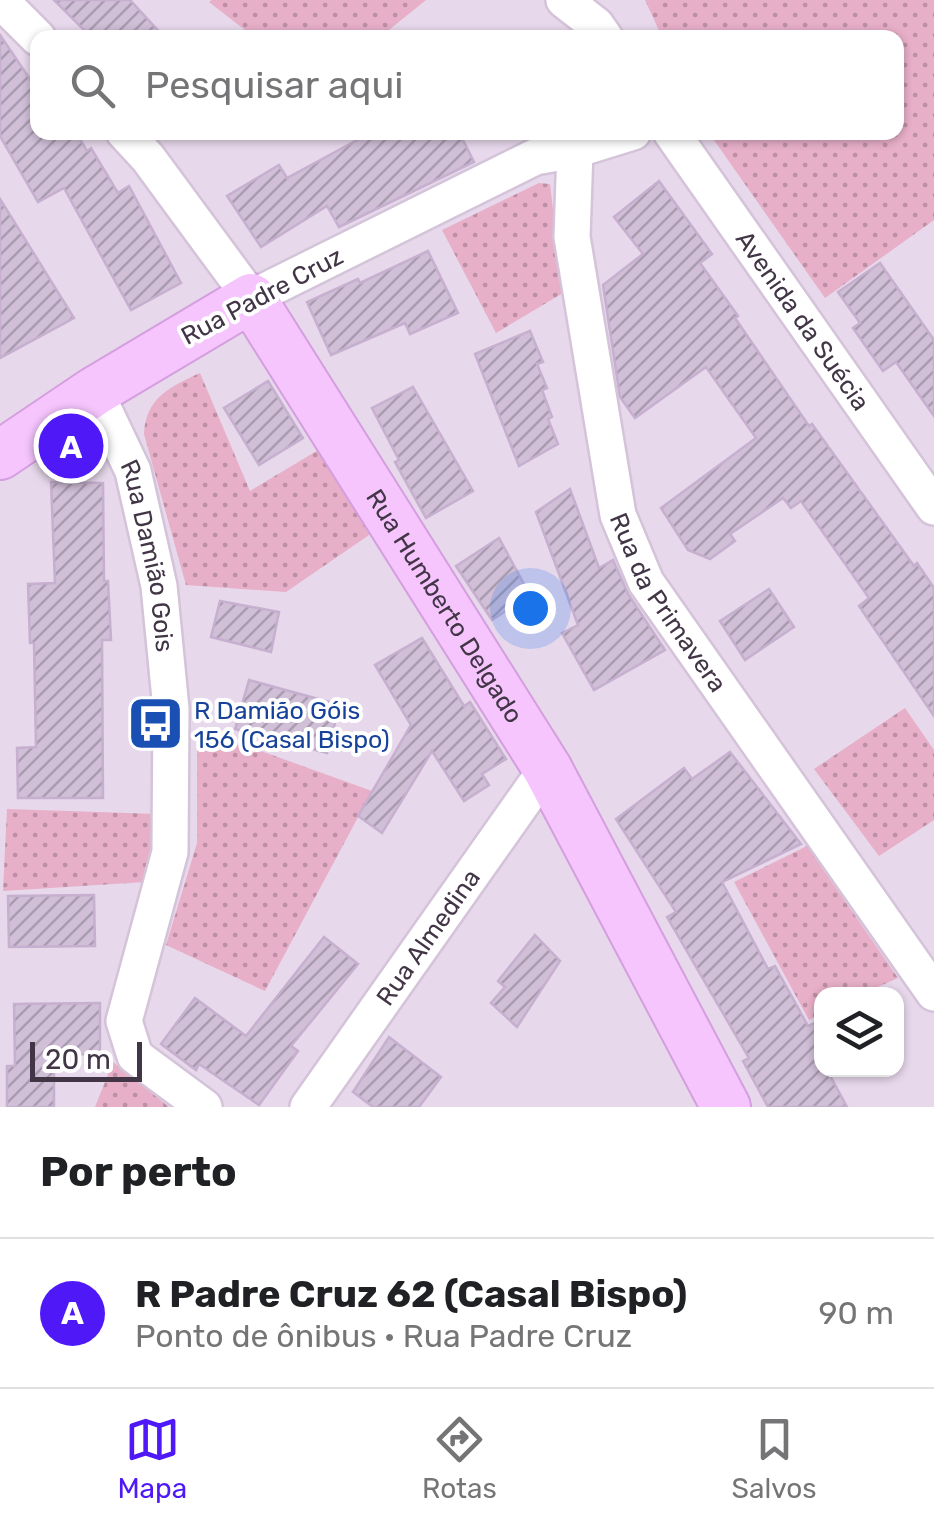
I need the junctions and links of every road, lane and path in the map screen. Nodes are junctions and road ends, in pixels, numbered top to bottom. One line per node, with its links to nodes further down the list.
1 (0, 0): 4 (street)
2 (564, 0): 3 (street)
3 (599, 25)
4 (30, 30)
5 (131, 140): 9 (street, Rua Humberto Delgado)
6 (589, 140): 8 (street, Rua Padre Cruz)
7 (678, 140): 12 (street, Avenida da Suécia)
8 (556, 146): 9 (street, Rua Padre Cruz); 14 (street, Rua da Primavera)
9 (251, 298): 10 (street, Rua Padre Cruz); 13 (street, Rua Humberto Delgado)
10 (94, 391): 11 (street, Rua Padre Cruz); 15 (street, Rua Damião Gois)
11 (0, 456)
12 (934, 507)
13 (547, 768): 16 (street, Rua Almedina); 17 (street, Rua Humberto Delgado)
14 (934, 992)
15 (204, 1107)
16 (308, 1107)
17 (726, 1107)

